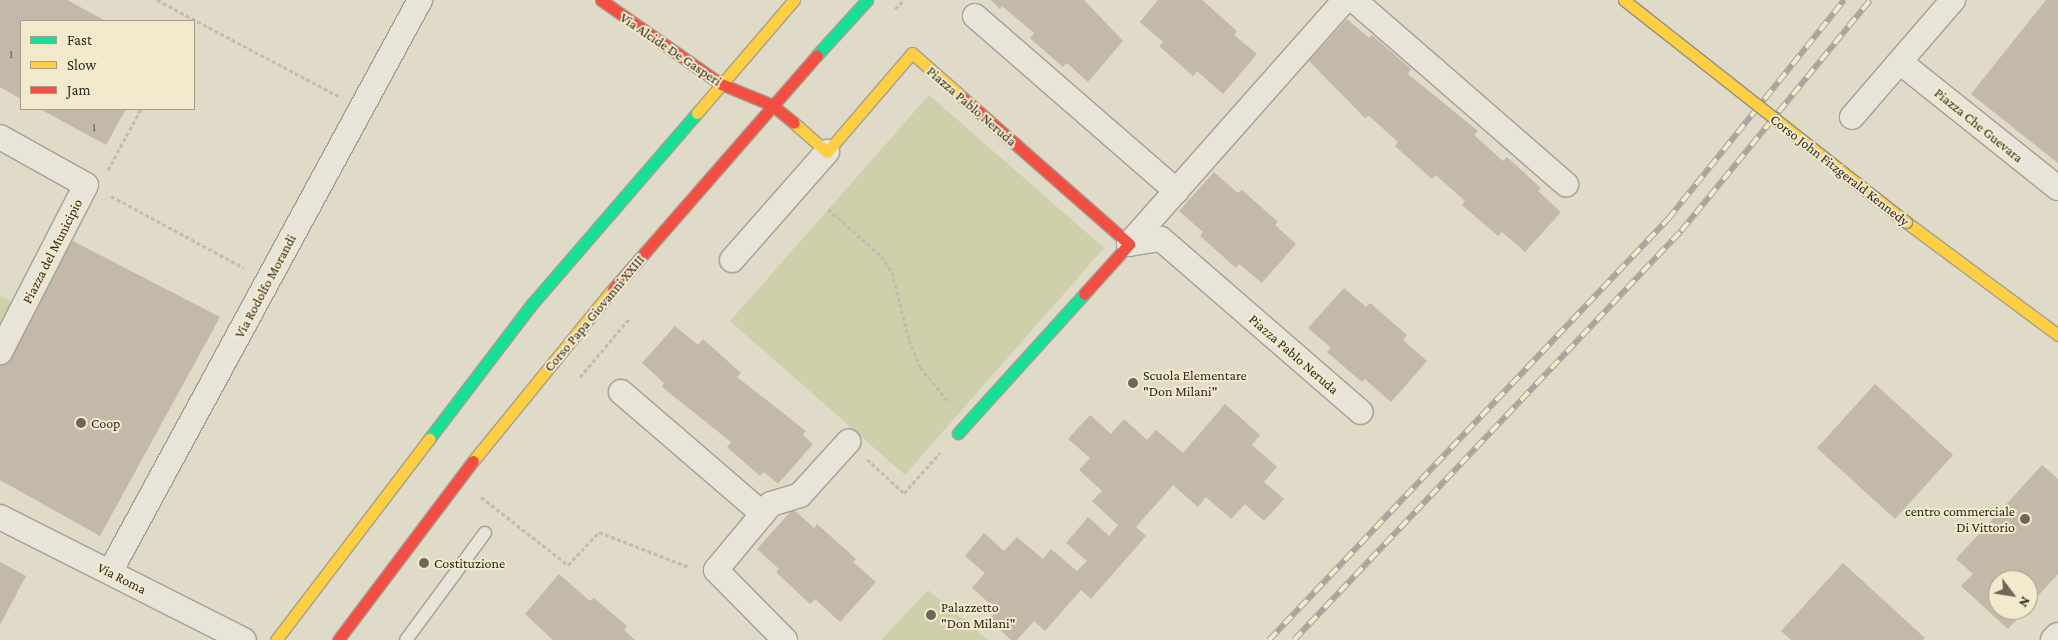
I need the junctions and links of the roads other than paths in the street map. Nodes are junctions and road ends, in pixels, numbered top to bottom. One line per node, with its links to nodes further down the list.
1 (420, 0): 30 (street, Via Rodolfo Morandi)
2 (601, 0): 11 (street, Via Alcide De Gasperi)
3 (794, 0): 11 (street)
4 (866, 0): 12 (street, Corso Papa Giovanni XXIII)
5 (1345, 0): 18 (street)
6 (1354, 0): 16 (street)
7 (1624, 0): 21 (street, Corso John Fitzgerald Kennedy, bridge)
8 (1953, 0): 10 (street)
9 (975, 16): 18 (street)
10 (1900, 62): 13 (street); 17 (street, Piazza Che Guevara)
11 (721, 84): 12 (street, Via Alcide De Gasperi); 33 (street)
12 (772, 105): 15 (street); 34 (street, Corso Papa Giovanni XXIII)
13 (1852, 117)
14 (0, 137): 22 (street, Piazza del Municipio)
15 (827, 152): 19 (street, Piazza Pablo Neruda); 20 (street, Piazza Pablo Neruda)
16 (1566, 184)
17 (2058, 188)
18 (1176, 191): 19 (street)
19 (1129, 244): 24 (street, Piazza Pablo Neruda); 25 (street)
20 (732, 260)
21 (2058, 335)
22 (0, 352)
23 (622, 392): 27 (street)
24 (1361, 412)
25 (958, 433)
26 (848, 442): 27 (street)
27 (763, 514): 36 (street)
28 (0, 517): 30 (street, Via Roma)
29 (486, 533): 35 (lane)
30 (110, 572): 32 (street, Via Roma)
31 (2058, 635): 37 (street)
32 (244, 640)
33 (276, 640)
34 (338, 640)
35 (406, 640)
36 (784, 640)
37 (2053, 640)

